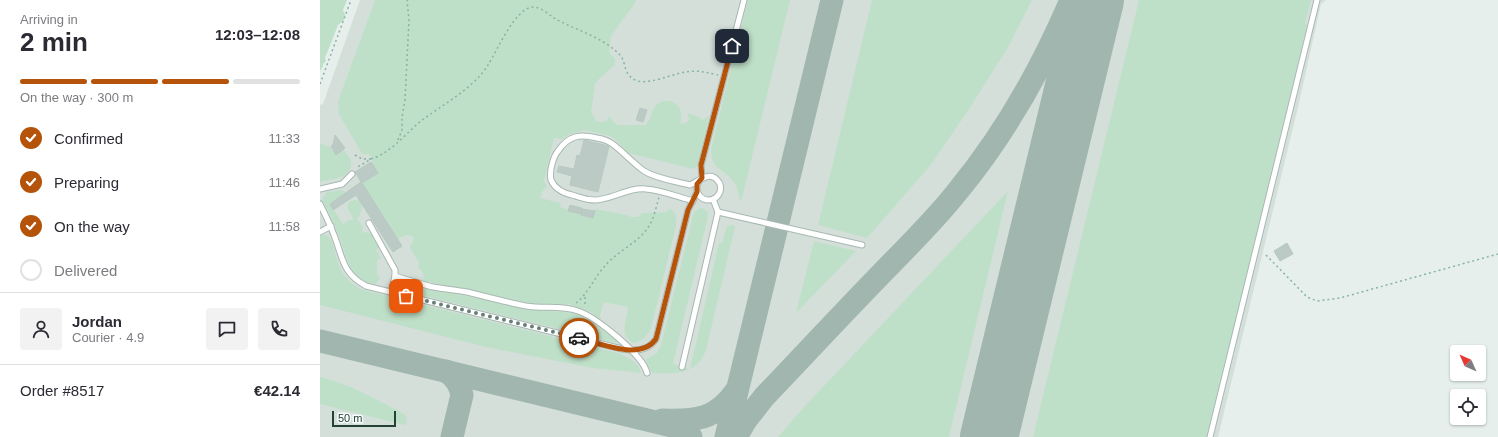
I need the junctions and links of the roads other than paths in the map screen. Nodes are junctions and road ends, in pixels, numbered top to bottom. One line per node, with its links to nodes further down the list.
1 (744, 0): 4 (lane)
2 (1317, 0): 20 (lane)
3 (352, 173): 5 (lane)
4 (700, 179): 6 (lane); 7 (lane); 8 (lane)
5 (320, 189)
6 (697, 192): 7 (lane); 8 (lane)
7 (713, 199): 10 (lane)
8 (693, 201): 17 (lane)
9 (320, 204): 12 (lane)
10 (718, 212): 14 (lane); 18 (lane)
11 (368, 223): 15 (lane)
12 (330, 226): 13 (lane); 16 (lane)
13 (320, 232)
14 (862, 244)
15 (395, 276): 16 (lane); 17 (lane)
16 (391, 293): 17 (lane)
17 (630, 350): 19 (lane)
18 (682, 367)
19 (647, 373)
20 (1210, 437)

